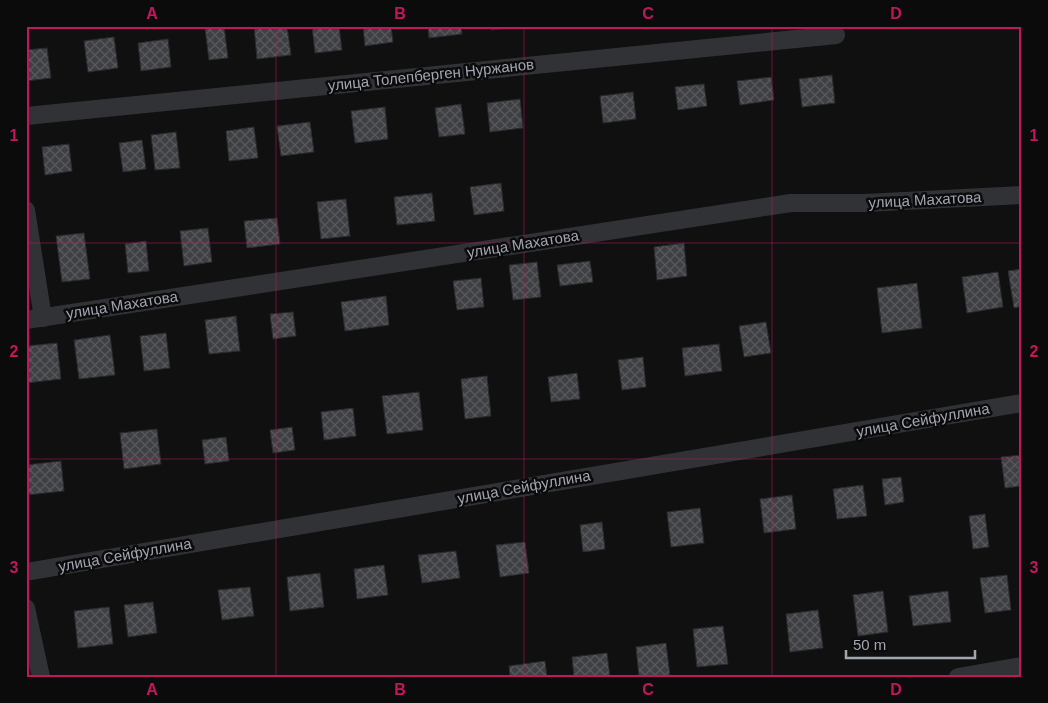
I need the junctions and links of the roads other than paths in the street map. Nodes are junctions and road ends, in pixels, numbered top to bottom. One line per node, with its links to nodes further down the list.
1 (836, 35): 2 (street, улица Толепберген Нуржанов)
2 (26, 116)
3 (1022, 194): 5 (street, улица Махатова)
4 (26, 210): 5 (street)
5 (35, 319)
6 (1022, 403): 7 (street, улица Сейфуллина)
7 (26, 572)
8 (26, 608): 10 (street)
9 (1022, 666): 11 (street)
10 (41, 677)
11 (958, 677)

